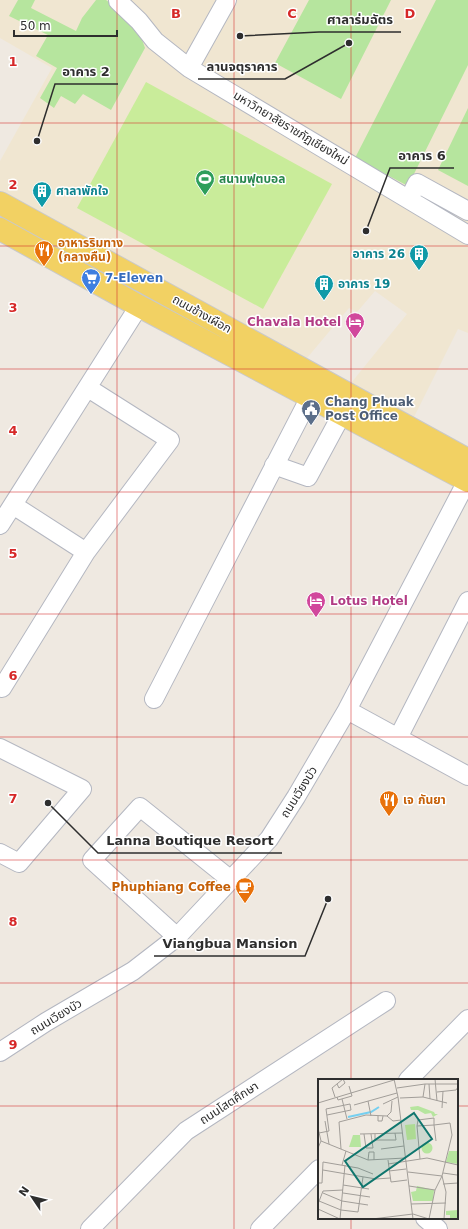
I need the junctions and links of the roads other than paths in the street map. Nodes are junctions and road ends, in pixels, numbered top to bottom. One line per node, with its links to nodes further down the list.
1 (118, 0): 3 (street, มหาวิทยาลัยราชภัฏเชียงใหม่)
2 (228, 0): 3 (street)
3 (189, 68): 4 (street, มหาวิทยาลัยราชภัฏเชียงใหม่)
4 (409, 199): 6 (street); 8 (street, มหาวิทยาลัยราชภัฏเชียงใหม่)
5 (0, 203): 14 (main road, ถนนช้างเผือก)
6 (468, 211)
7 (0, 229): 9 (main road, ถนนช้างเผือก)
8 (468, 235)
9 (139, 306): 10 (street); 11 (main road, ถนนช้างเผือก)
10 (88, 388): 15 (street); 17 (street)
11 (310, 397): 12 (main road, ถนนช้างเผือก); 13 (street)
12 (342, 414): 13 (street); 14 (main road, ถนนช้างเผือก)
13 (274, 465): 20 (street)
14 (468, 474): 21 (street, ถนนเวียงบัว)
15 (13, 505): 16 (street); 17 (street)
16 (0, 525)
17 (86, 552): 19 (street)
18 (468, 601): 22 (street)
19 (0, 686)
20 (154, 699)
21 (347, 710): 22 (street); 26 (street, ถนนเวียงบัว)
22 (398, 738): 24 (street)
23 (0, 748): 25 (street)
24 (468, 776)
25 (0, 853)
26 (231, 880): 27 (street, ถนนเวียงบัว); 27 (street)
27 (178, 937): 30 (street, ถนนเวียงบัว)
28 (386, 1001): 34 (street, ถนนโสตศึกษา)
29 (468, 1019): 31 (street)
30 (0, 1052)
31 (409, 1079)
32 (318, 1170): 35 (street)
33 (426, 1219): 36 (street)
34 (90, 1229)
35 (260, 1229)
36 (438, 1229)

